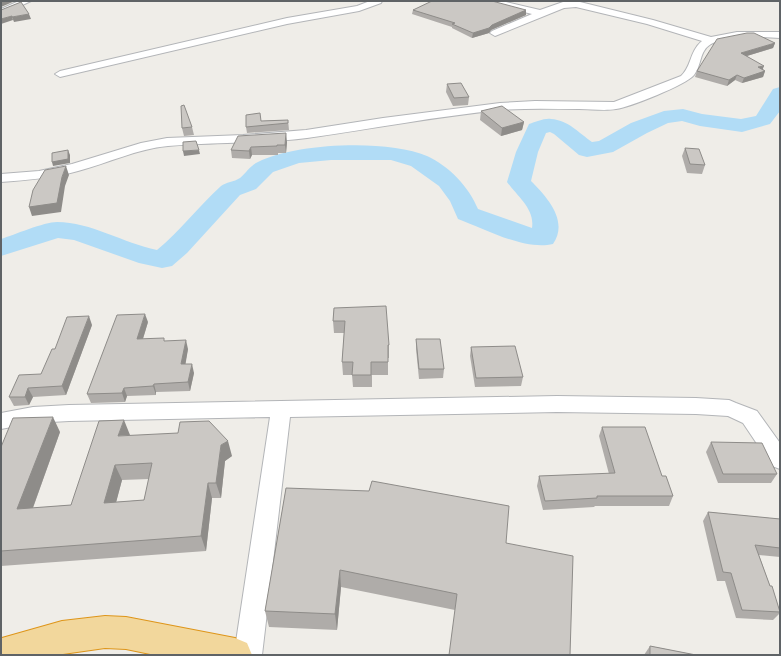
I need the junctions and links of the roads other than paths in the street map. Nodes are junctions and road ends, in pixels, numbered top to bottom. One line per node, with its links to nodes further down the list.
1 (27, 1): 4 (street)
2 (378, 1): 9 (street)
3 (491, 1): 5 (street)
4 (1, 12)
5 (541, 13): 6 (street); 8 (street)
6 (495, 33)
7 (780, 35): 8 (street)
8 (710, 40): 10 (street)
9 (60, 74)
10 (1, 178)
11 (281, 410): 12 (street); 13 (street); 17 (street)
12 (1, 421)
13 (780, 460)
14 (205, 652): 15 (highway); 16 (highway)
15 (2, 655)
16 (235, 655)
17 (248, 655)

